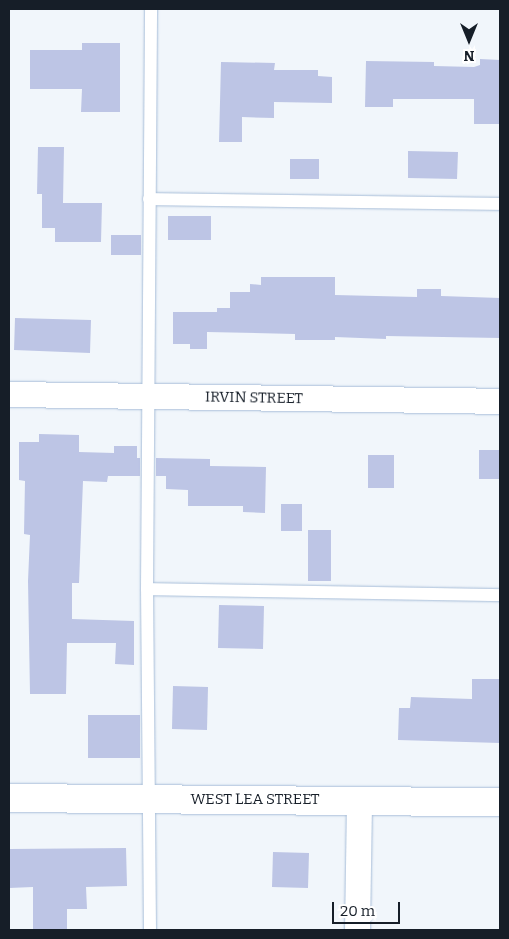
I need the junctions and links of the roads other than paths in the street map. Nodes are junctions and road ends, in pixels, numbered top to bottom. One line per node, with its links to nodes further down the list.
1 (152, 9): 2 (lane)
2 (149, 199): 3 (lane); 5 (lane)
3 (500, 204)
4 (9, 394): 5 (street, IRVIN STREET)
5 (148, 396): 6 (street, IRVIN STREET); 7 (lane)
6 (500, 401)
7 (147, 589): 8 (lane); 10 (lane)
8 (500, 595)
9 (9, 798): 10 (main road, WEST LEA STREET)
10 (150, 800): 11 (main road, WEST LEA STREET); 13 (lane)
11 (359, 801): 12 (main road, WEST LEA STREET); 14 (street)
12 (500, 802)
13 (150, 930)
14 (357, 930)

